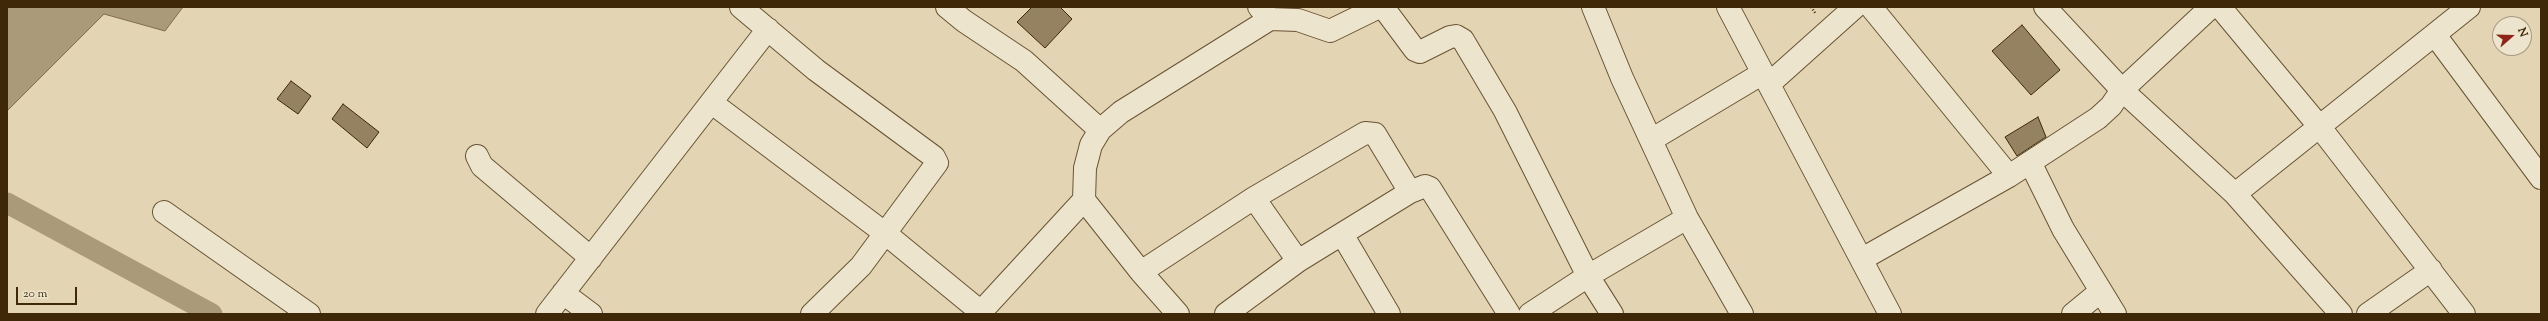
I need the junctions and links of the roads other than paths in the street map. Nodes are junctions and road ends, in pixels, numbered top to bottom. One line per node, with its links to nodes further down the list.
1 (741, 7): 14 (street)
2 (947, 7): 20 (street)
3 (1380, 7): 13 (street)
4 (1383, 7): 39 (street)
5 (1593, 7): 21 (street)
6 (1728, 7): 16 (street)
7 (1855, 7): 16 (street)
8 (1871, 7): 24 (street)
9 (2045, 7): 17 (street)
10 (2211, 7): 17 (street)
11 (2220, 7): 19 (street)
12 (2469, 7): 15 (street)
13 (1264, 13): 20 (street)
14 (768, 29): 18 (street); 32 (street)
15 (2435, 35): 19 (street); 25 (street)
16 (1766, 79): 21 (street); 35 (street)
17 (2122, 90): 23 (street); 27 (street)
18 (712, 103): 32 (street); 34 (street)
19 (2319, 126): 27 (street); 37 (street)
20 (1100, 130): 29 (street)
21 (1651, 140): 31 (street)
22 (477, 156): 34 (street)
23 (2030, 162): 24 (street); 40 (street)
24 (2009, 176): 35 (street)
25 (2541, 178)
26 (1410, 192): 28 (street); 33 (street); 50 (street)
27 (2234, 194): 57 (street)
28 (1254, 198): 36 (street); 38 (street)
29 (1084, 200): 38 (street); 42 (street)
30 (164, 212): 43 (street)
31 (1687, 218): 39 (street); 53 (street)
32 (886, 234): 42 (street); 46 (street)
33 (1342, 234): 36 (street); 49 (street)
34 (591, 258): 41 (street)
35 (1862, 259): 54 (street)
36 (1298, 261): 48 (street)
37 (2431, 270): 58 (street); 59 (street)
38 (1141, 272): 47 (street)
39 (1588, 276): 51 (street); 52 (street)
40 (2101, 291): 55 (street); 56 (street)
41 (563, 293): 44 (street); 45 (street)
42 (980, 313)
43 (309, 314)
44 (547, 314)
45 (591, 314)
46 (812, 314)
47 (1178, 314)
48 (1226, 314)
49 (1389, 314)
50 (1509, 314)
51 (1530, 314)
52 (1612, 314)
53 (1742, 314)
54 (1890, 314)
55 (2073, 314)
56 (2115, 314)
57 (2342, 314)
58 (2368, 314)
59 (2464, 314)

